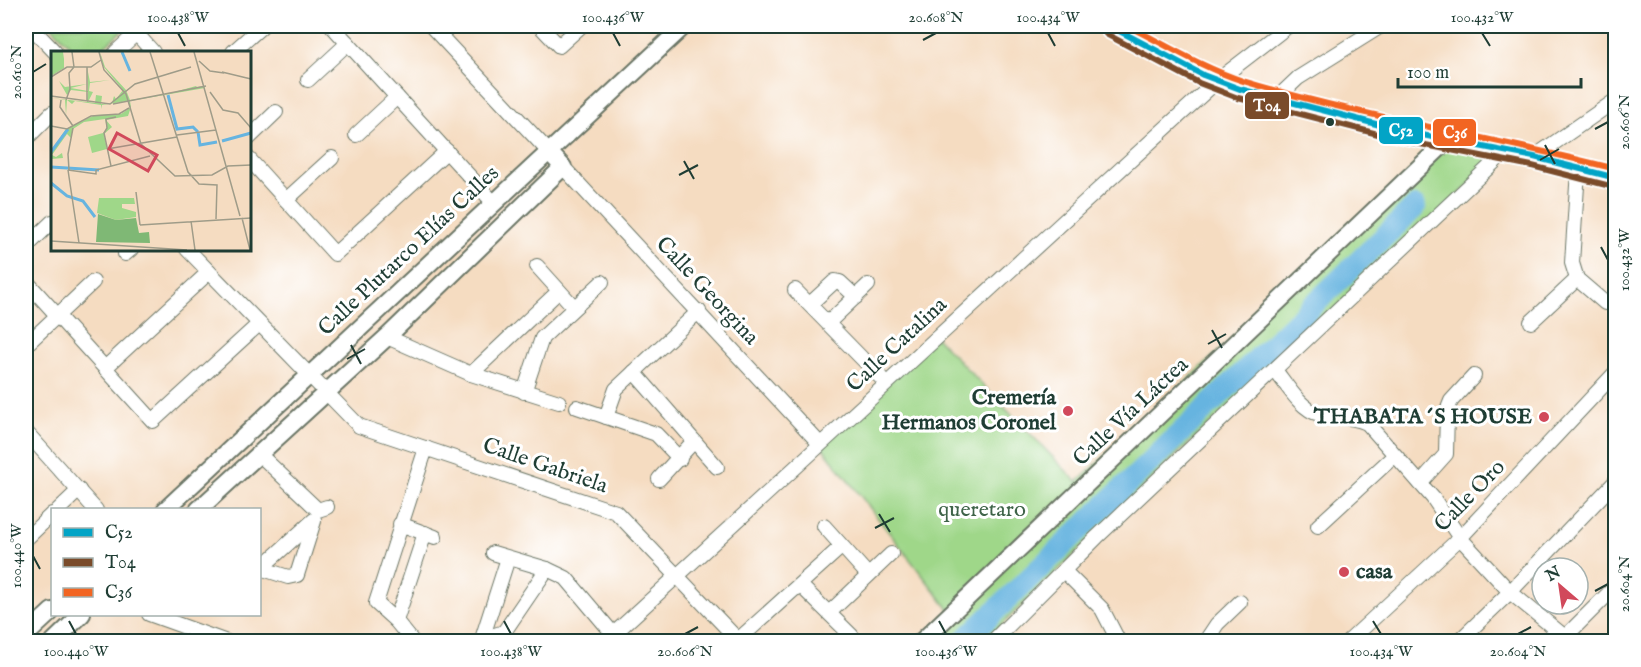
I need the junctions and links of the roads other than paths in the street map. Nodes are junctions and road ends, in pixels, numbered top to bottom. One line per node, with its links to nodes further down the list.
1 (30, 26): 13 (street)
2 (262, 26): 16 (street)
3 (332, 26): 12 (street)
4 (431, 26): 30 (street)
5 (540, 26): 6 (street)
6 (581, 26)
7 (684, 26): 30 (street, Calle Plutarco Elías Calles)
8 (1110, 26): 18 (main road)
9 (1288, 26): 18 (street, Calle Catalina)
10 (1381, 26): 20 (street)
11 (140, 29): 14 (street); 15 (street)
12 (348, 43): 17 (street); 19 (street)
13 (54, 51)
14 (117, 51)
15 (152, 51)
16 (234, 51)
17 (308, 80)
18 (1218, 80): 20 (main road); 69 (street, Calle Catalina)
19 (397, 97): 24 (street); 28 (street)
20 (1276, 99): 27 (main road)
21 (1616, 100): 31 (street)
22 (276, 112): 26 (street)
23 (51, 114): 25 (street)
24 (356, 135)
25 (26, 137)
26 (250, 137)
27 (1448, 140): 29 (main road); 125 (street, Calle Vía Láctea)
28 (447, 151): 37 (street); 38 (street)
29 (1506, 152): 31 (main road); 63 (street)
30 (550, 153): 34 (street); 38 (street, Calle Plutarco Elías Calles)
31 (1534, 157): 35 (main road)
32 (332, 158): 37 (street)
33 (250, 160): 37 (street)
34 (563, 167): 55 (street, Calle Georgina); 60 (street, Calle Plutarco Elías Calles)
35 (1578, 170): 36 (main road); 44 (street)
36 (1616, 178)
37 (286, 200)
38 (493, 202): 67 (street, Calle Plutarco Elías Calles)
39 (51, 223): 40 (street)
40 (26, 247)
41 (188, 250): 43 (street, Calle Gabriela)
42 (537, 266): 50 (street)
43 (209, 272): 59 (street, Calle Gabriela); 62 (street)
44 (1577, 279): 52 (street); 57 (street)
45 (26, 281): 56 (street)
46 (93, 282): 56 (street)
47 (602, 282): 54 (street)
48 (868, 285): 51 (street)
49 (795, 290): 53 (street)
50 (559, 291): 54 (street); 66 (street)
51 (855, 297): 53 (street); 58 (street)
52 (1605, 303)
53 (810, 304): 58 (street)
54 (574, 307): 70 (street)
55 (699, 311): 64 (street); 77 (street, Calle Georgina)
56 (57, 316): 61 (street); 62 (street)
57 (1531, 322)
58 (828, 323): 69 (street)
59 (259, 324): 62 (street); 67 (street, Calle Gabriela)
60 (387, 337): 66 (street); 71 (street, Calle Plutarco Elías Calles)
61 (26, 345)
62 (105, 368)
63 (1275, 370): 80 (street); 105 (street)
64 (634, 372): 74 (street); 76 (street)
65 (1616, 372): 96 (street, Calle Oro)
66 (471, 374): 70 (street)
67 (308, 376): 71 (street, Calle Gabriela); 89 (street, Calle Plutarco Elías Calles)
68 (1474, 376): 85 (street)
69 (885, 382): 77 (street, Calle Catalina)
70 (524, 392): 72 (street)
71 (326, 393): 78 (street, Calle Gabriela); 79 (street, Calle Plutarco Elías Calles)
72 (559, 402)
73 (577, 407): 74 (street)
74 (606, 417): 81 (street)
75 (27, 437): 86 (street)
76 (694, 441): 81 (street); 82 (street)
77 (820, 444): 107 (street, Calle Catalina)
78 (426, 448): 93 (street); 107 (street, Calle Gabriela)
79 (259, 454): 90 (street, Calle Plutarco Elías Calles); 91 (street)
80 (1394, 456): 85 (street); 94 (street)
81 (680, 459): 83 (street)
82 (717, 467)
83 (659, 479)
84 (1616, 481): 110 (street)
85 (1420, 483): 96 (street)
86 (79, 490): 87 (street); 88 (street)
87 (60, 508)
88 (94, 508)
89 (167, 508)
90 (200, 508)
91 (320, 513): 102 (street); 103 (street)
92 (51, 515): 97 (street)
93 (400, 524): 116 (street); 116 (street)
94 (1318, 525)
95 (824, 526): 98 (street)
96 (1460, 538): 110 (street); 129 (street, Calle Oro)
97 (26, 539)
98 (841, 547): 106 (street); 108 (street)
99 (493, 553): 101 (street)
100 (891, 554): 106 (street)
101 (508, 558): 104 (street); 104 (street)
102 (261, 567)
103 (261, 568)
104 (547, 568): 119 (street)
105 (1064, 571): 126 (street); 127 (street)
106 (868, 575): 113 (street)
107 (677, 576): 119 (street, Calle Catalina); 121 (street, Calle Gabriela)
108 (800, 585): 113 (street); 121 (street)
109 (1616, 586): 120 (street)
110 (1510, 591): 120 (street); 130 (street)
111 (1240, 602): 128 (street)
112 (51, 612): 117 (street)
113 (830, 612): 118 (street)
114 (81, 616): 122 (street)
115 (152, 616): 123 (street)
116 (396, 621): 124 (street)
117 (26, 635)
118 (852, 636)
119 (613, 639)
120 (1565, 640)
121 (739, 641)
122 (53, 642)
123 (227, 642)
124 (413, 642)
125 (921, 642)
126 (992, 642)
127 (1119, 642)
128 (1205, 642)
129 (1348, 642)
130 (1458, 642)

